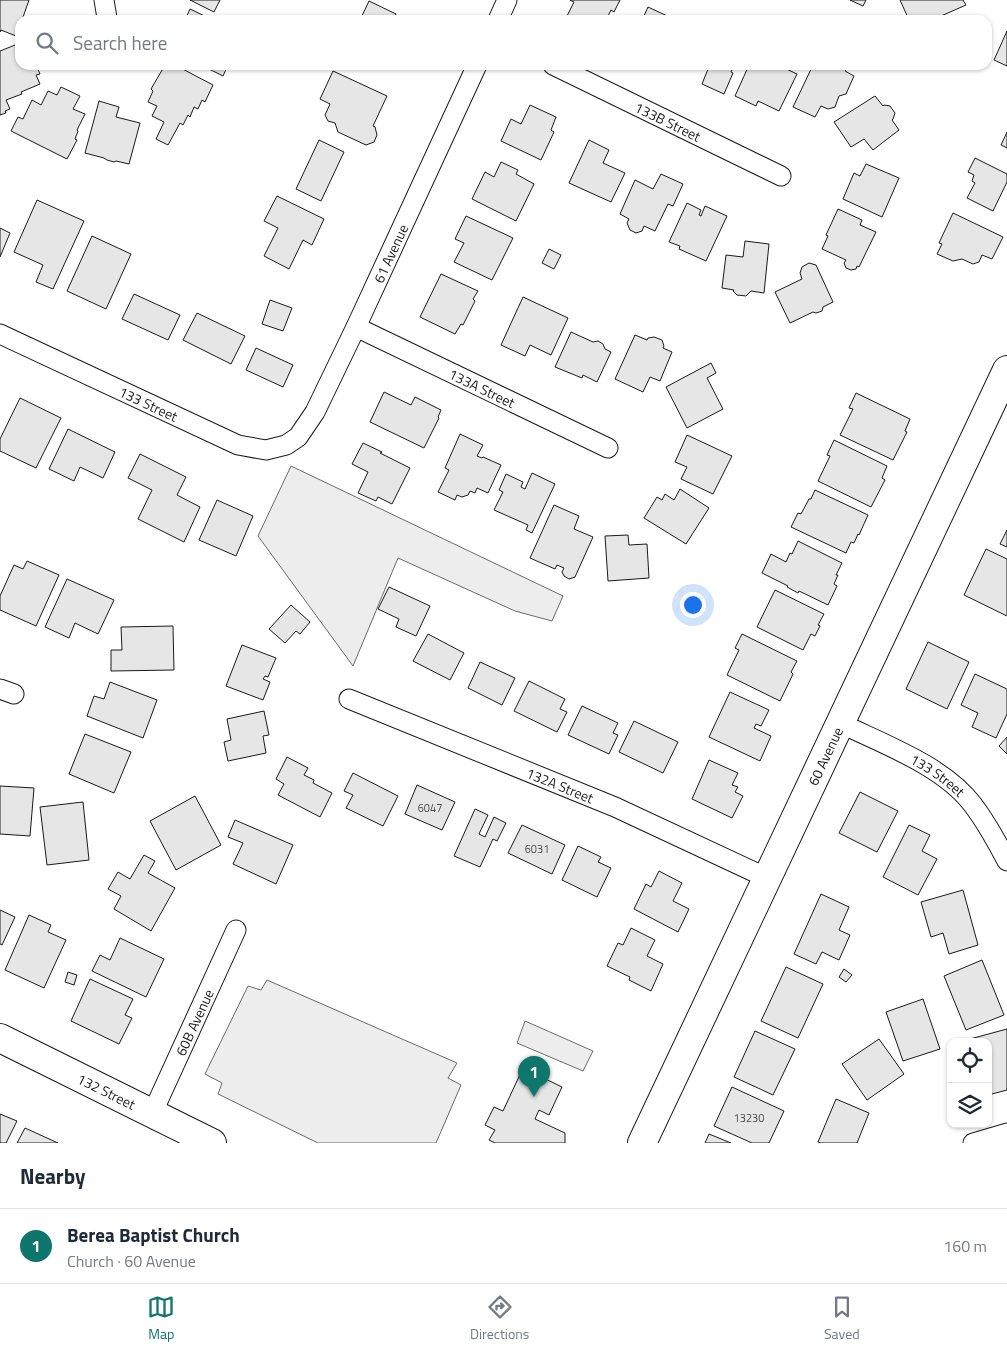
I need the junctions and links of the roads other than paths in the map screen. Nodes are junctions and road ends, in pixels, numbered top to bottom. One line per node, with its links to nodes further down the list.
1 (507, 0): 2 (street)
2 (500, 15)
3 (475, 70): 6 (street, 61 Avenue)
4 (563, 70): 5 (street, 133B Street)
5 (781, 176)
6 (356, 327): 9 (street, 61 Avenue); 10 (street, 133A Street)
7 (0, 334): 9 (street, 133 Street)
8 (1007, 370): 12 (street, 60 Avenue)
9 (298, 437)
10 (608, 448)
11 (350, 699): 14 (street, 132A Street)
12 (840, 723): 13 (street, 133 Street); 14 (street, 60 Avenue)
13 (1007, 860)
14 (768, 878): 20 (street, 60 Avenue)
15 (236, 930): 17 (street, 60B Avenue)
16 (0, 1038): 17 (street, 132 Street)
17 (152, 1114): 19 (street, 132 Street)
18 (1007, 1133): 21 (street)
19 (212, 1143)
20 (642, 1143)
21 (973, 1143)

